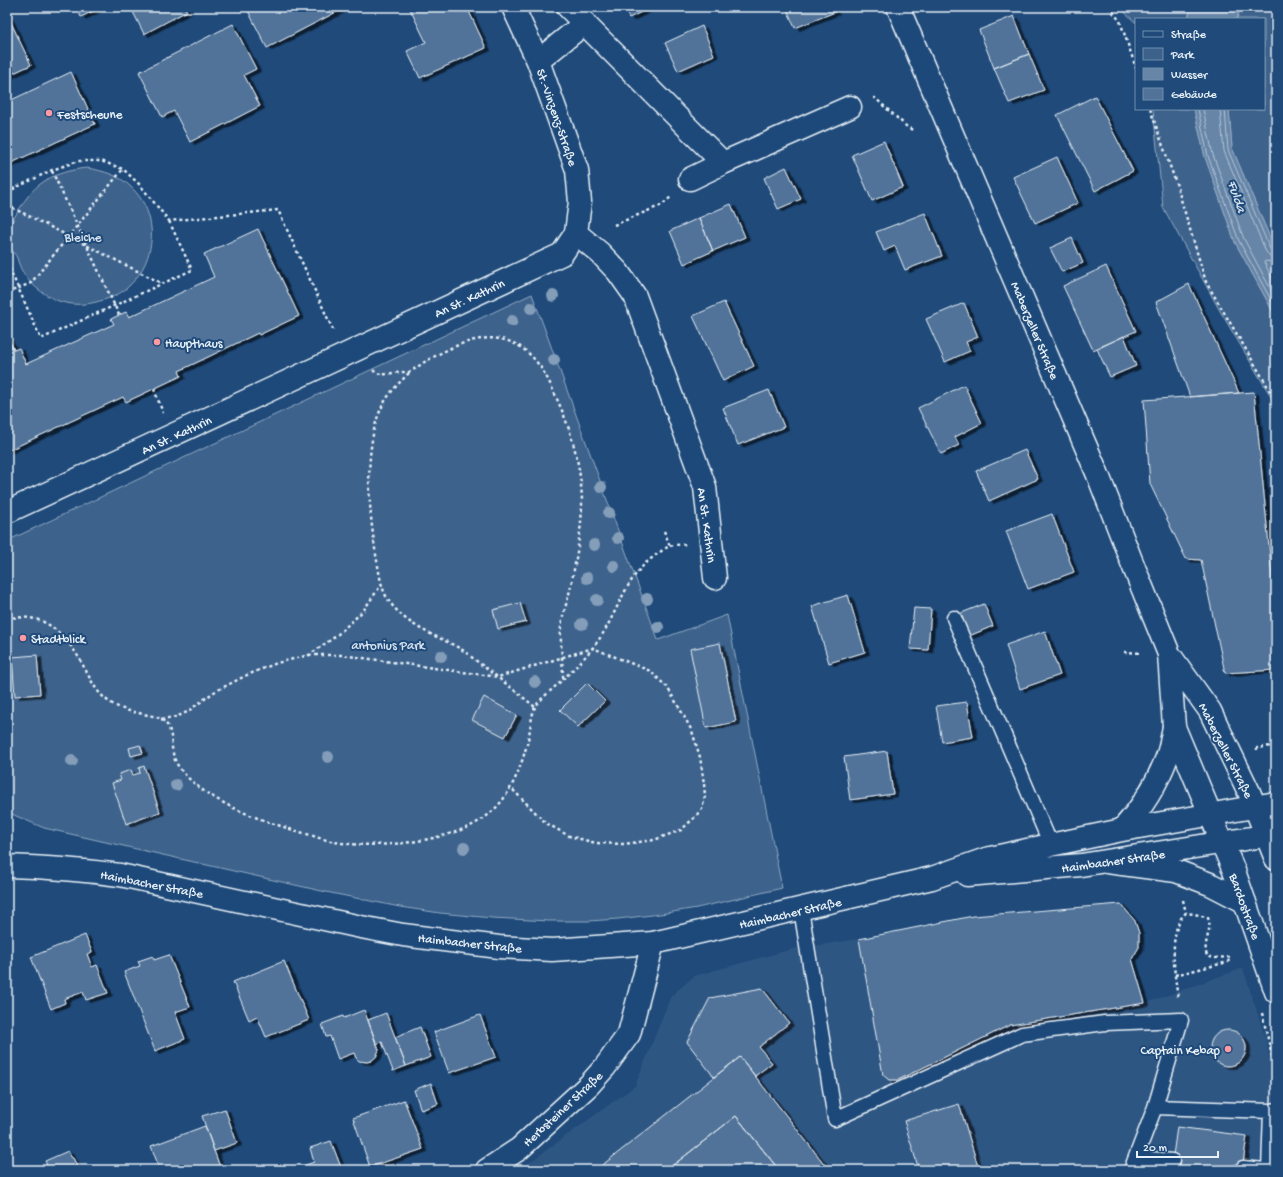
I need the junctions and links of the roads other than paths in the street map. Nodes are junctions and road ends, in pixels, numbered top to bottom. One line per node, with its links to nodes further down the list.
1 (513, 7): 5 (main road, St.-Vinzenz-Straße)
2 (568, 7): 4 (main road)
3 (898, 7): 13 (main road, Maberzeller Straße)
4 (585, 23): 5 (main road); 7 (main road)
5 (538, 61): 9 (main road, St.-Vinzenz-Straße)
6 (850, 107): 7 (main road)
7 (723, 163): 8 (main road)
8 (690, 179)
9 (576, 233): 10 (main road, An St. Kathrin); 11 (main road, An St. Kathrin)
10 (7, 512)
11 (715, 578)
12 (954, 618): 20 (lane)
13 (1169, 654): 14 (main road, Maberzeller Straße); 15 (main road, Maberzeller Straße)
14 (1174, 727): 16 (main road, Maberzeller Straße); 17 (main road)
15 (1266, 805): 16 (main road, Haimbacher Straße); 18 (main road, Maberzeller Straße)
16 (1210, 814): 17 (main road, Haimbacher Straße); 19 (main road, Bardostraße)
17 (1122, 830): 20 (main road, Haimbacher Straße)
18 (1272, 835): 19 (main road, Haimbacher Straße); 21 (main road)
19 (1222, 843): 22 (main road, Haimbacher Straße); 25 (main road, Bardostraße)
20 (1050, 845): 24 (main road, Haimbacher Straße)
21 (1276, 859)
22 (1107, 862): 24 (main road, Haimbacher Straße); 25 (main road)
23 (7, 866): 27 (main road, Haimbacher Straße)
24 (932, 878): 26 (main road, Haimbacher Straße)
25 (1245, 902): 28 (main road, Bardostraße)
26 (801, 909): 27 (main road, Haimbacher Straße); 29 (lane)
27 (653, 943): 34 (main road, Herbsteiner Straße)
28 (1276, 992)
29 (1155, 1107): 30 (lane); 32 (lane)
30 (1274, 1111): 36 (lane)
31 (1172, 1161): 32 (lane)
32 (1134, 1164)
33 (1243, 1168): 35 (lane)
34 (487, 1170)
35 (1265, 1170)
36 (1269, 1170)

